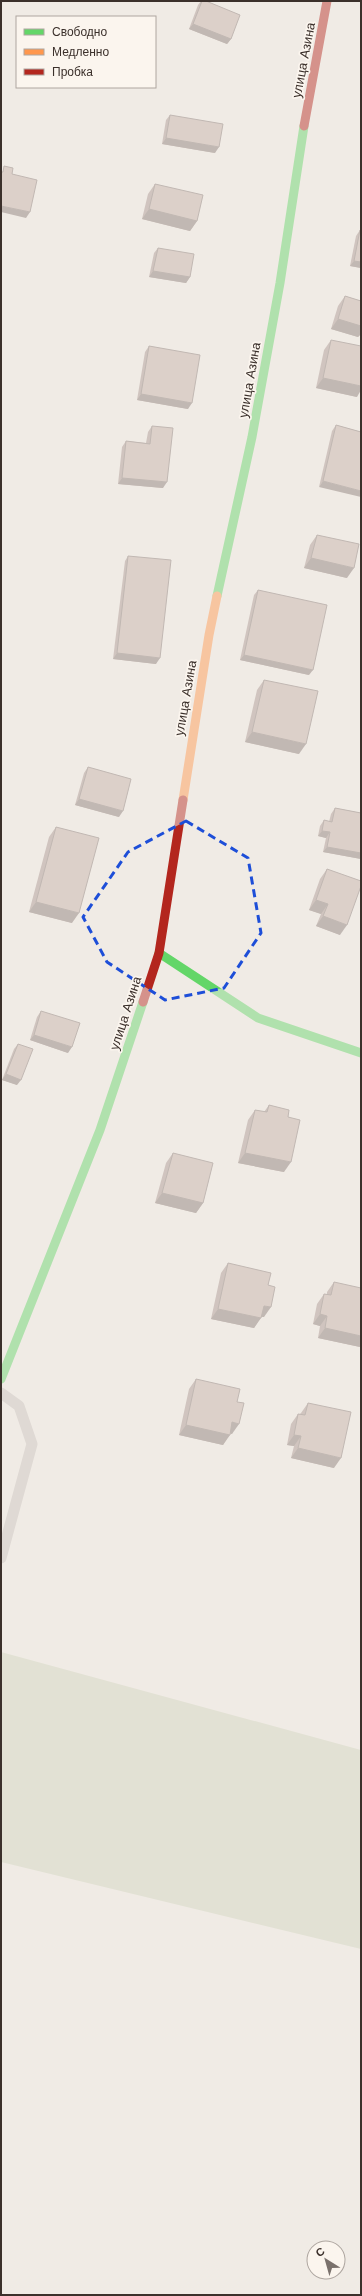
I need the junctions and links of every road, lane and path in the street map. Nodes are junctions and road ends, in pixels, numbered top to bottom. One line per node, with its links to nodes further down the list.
1 (327, 1): 2 (street, улица Азина)
2 (159, 953): 3 (street); 4 (street, улица Азина)
3 (361, 1053)
4 (1, 1379)
5 (1, 1393): 6 (lane)
6 (1, 1558)

